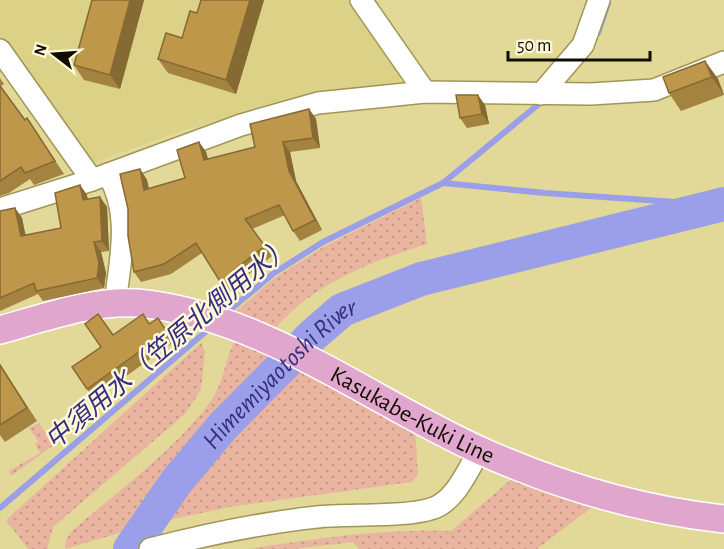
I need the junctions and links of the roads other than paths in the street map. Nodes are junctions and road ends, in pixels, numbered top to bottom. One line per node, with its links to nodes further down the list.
1 (361, 0): 5 (street)
2 (599, 0): 6 (street)
3 (0, 50): 7 (street)
4 (724, 63): 6 (street)
5 (425, 92): 6 (street); 7 (street)
6 (541, 94)
7 (100, 177): 8 (street); 9 (street)
8 (0, 209)
9 (115, 304): 10 (main road, Kasukabe-Kuki Line); 11 (main road, Kasukabe-Kuki Line)
10 (0, 330)
11 (480, 450): 12 (main road, Kasukabe-Kuki Line); 13 (street)
12 (724, 519)
13 (156, 547)

